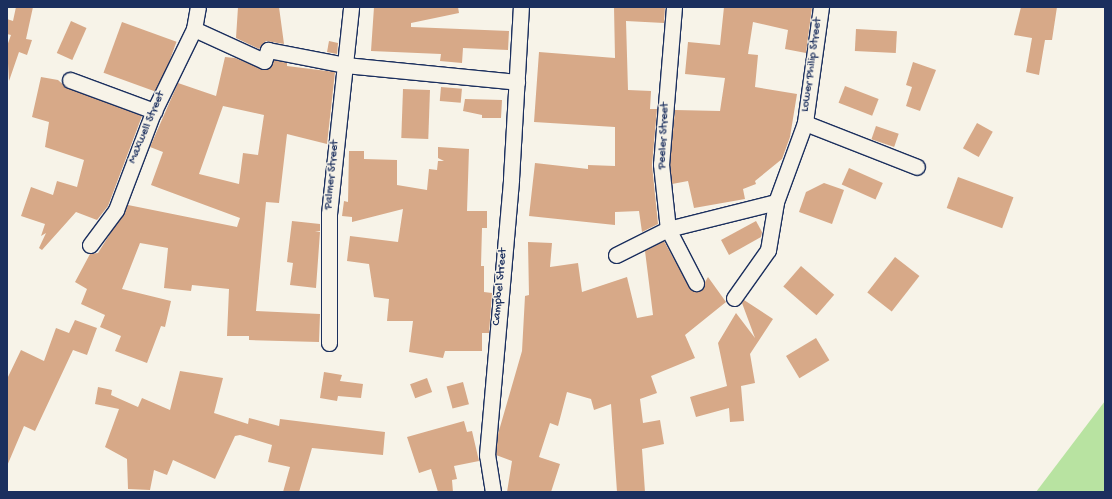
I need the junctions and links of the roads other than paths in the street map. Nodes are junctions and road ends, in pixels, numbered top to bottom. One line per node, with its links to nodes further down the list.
1 (198, 7): 6 (street, Maxwell Street)
2 (351, 7): 7 (street, Palmer Street)
3 (521, 7): 9 (street, Campbel Street)
4 (674, 7): 14 (street, Peeler Street)
5 (821, 7): 11 (street, Lower Philip Street)
6 (194, 29): 7 (street); 10 (street, Maxwell Street)
7 (345, 65): 9 (street); 19 (street, Palmer Street)
8 (70, 80): 10 (street)
9 (516, 82): 20 (street, Campbel Street)
10 (154, 111): 15 (street, Maxwell Street)
11 (806, 120): 12 (street, Lower Philip Street); 13 (street)
12 (917, 167)
13 (776, 202): 14 (street); 18 (street)
14 (668, 229): 16 (street); 17 (street, Peeler Street)
15 (90, 244)
16 (616, 255)
17 (696, 283)
18 (734, 298)
19 (329, 343)
20 (493, 492)

